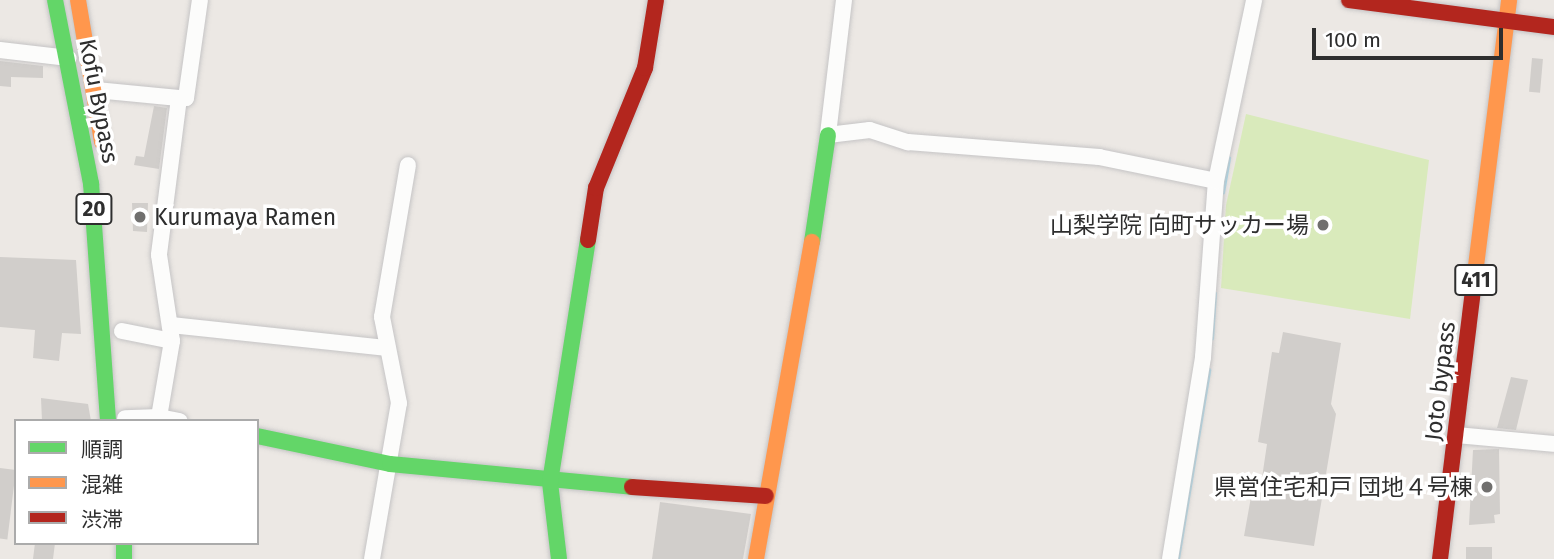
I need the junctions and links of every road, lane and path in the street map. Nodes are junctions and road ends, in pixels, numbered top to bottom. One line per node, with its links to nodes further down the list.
1 (55, 0): 13 (main road, Kofu Bypass / 20)
2 (78, 0): 14 (main road, Kofu Bypass / 20)
3 (200, 0): 15 (street)
4 (656, 0): 34 (main road)
5 (844, 0): 16 (street)
6 (1254, 0): 18 (street)
7 (1349, 0): 10 (main road)
8 (1494, 0): 10 (main road, Joto bypass / 411)
9 (1509, 0): 10 (main road, Joto bypass / 411)
10 (1499, 21): 11 (main road); 30 (main road, Joto bypass / 411); 40 (main road, Joto bypass / 411)
11 (1554, 27)
12 (0, 50): 13 (street)
13 (69, 58): 27 (main road, Kofu Bypass / 20)
14 (96, 90): 15 (street); 19 (main road, Kofu Bypass / 20)
15 (179, 98): 22 (street)
16 (828, 135): 18 (street); 35 (main road)
17 (408, 165): 23 (street)
18 (1216, 181): 39 (street)
19 (113, 235)
20 (120, 311): 21 (main road)
21 (122, 331): 22 (street); 24 (main road)
22 (171, 333): 23 (street); 26 (street)
23 (388, 348): 33 (street)
24 (123, 356)
25 (124, 380): 28 (main road)
26 (159, 417): 28 (street); 29 (street)
27 (108, 419)
28 (125, 419)
29 (170, 419)
30 (1456, 435): 32 (street); 41 (main road, Joto bypass / 411)
31 (259, 436): 33 (main road)
32 (1554, 444)
33 (390, 464): 34 (main road); 36 (street)
34 (550, 482): 35 (main road); 37 (main road)
35 (766, 496): 38 (main road)
36 (372, 559)
37 (559, 559)
38 (756, 559)
39 (1170, 559)
40 (1428, 559)
41 (1440, 559)

